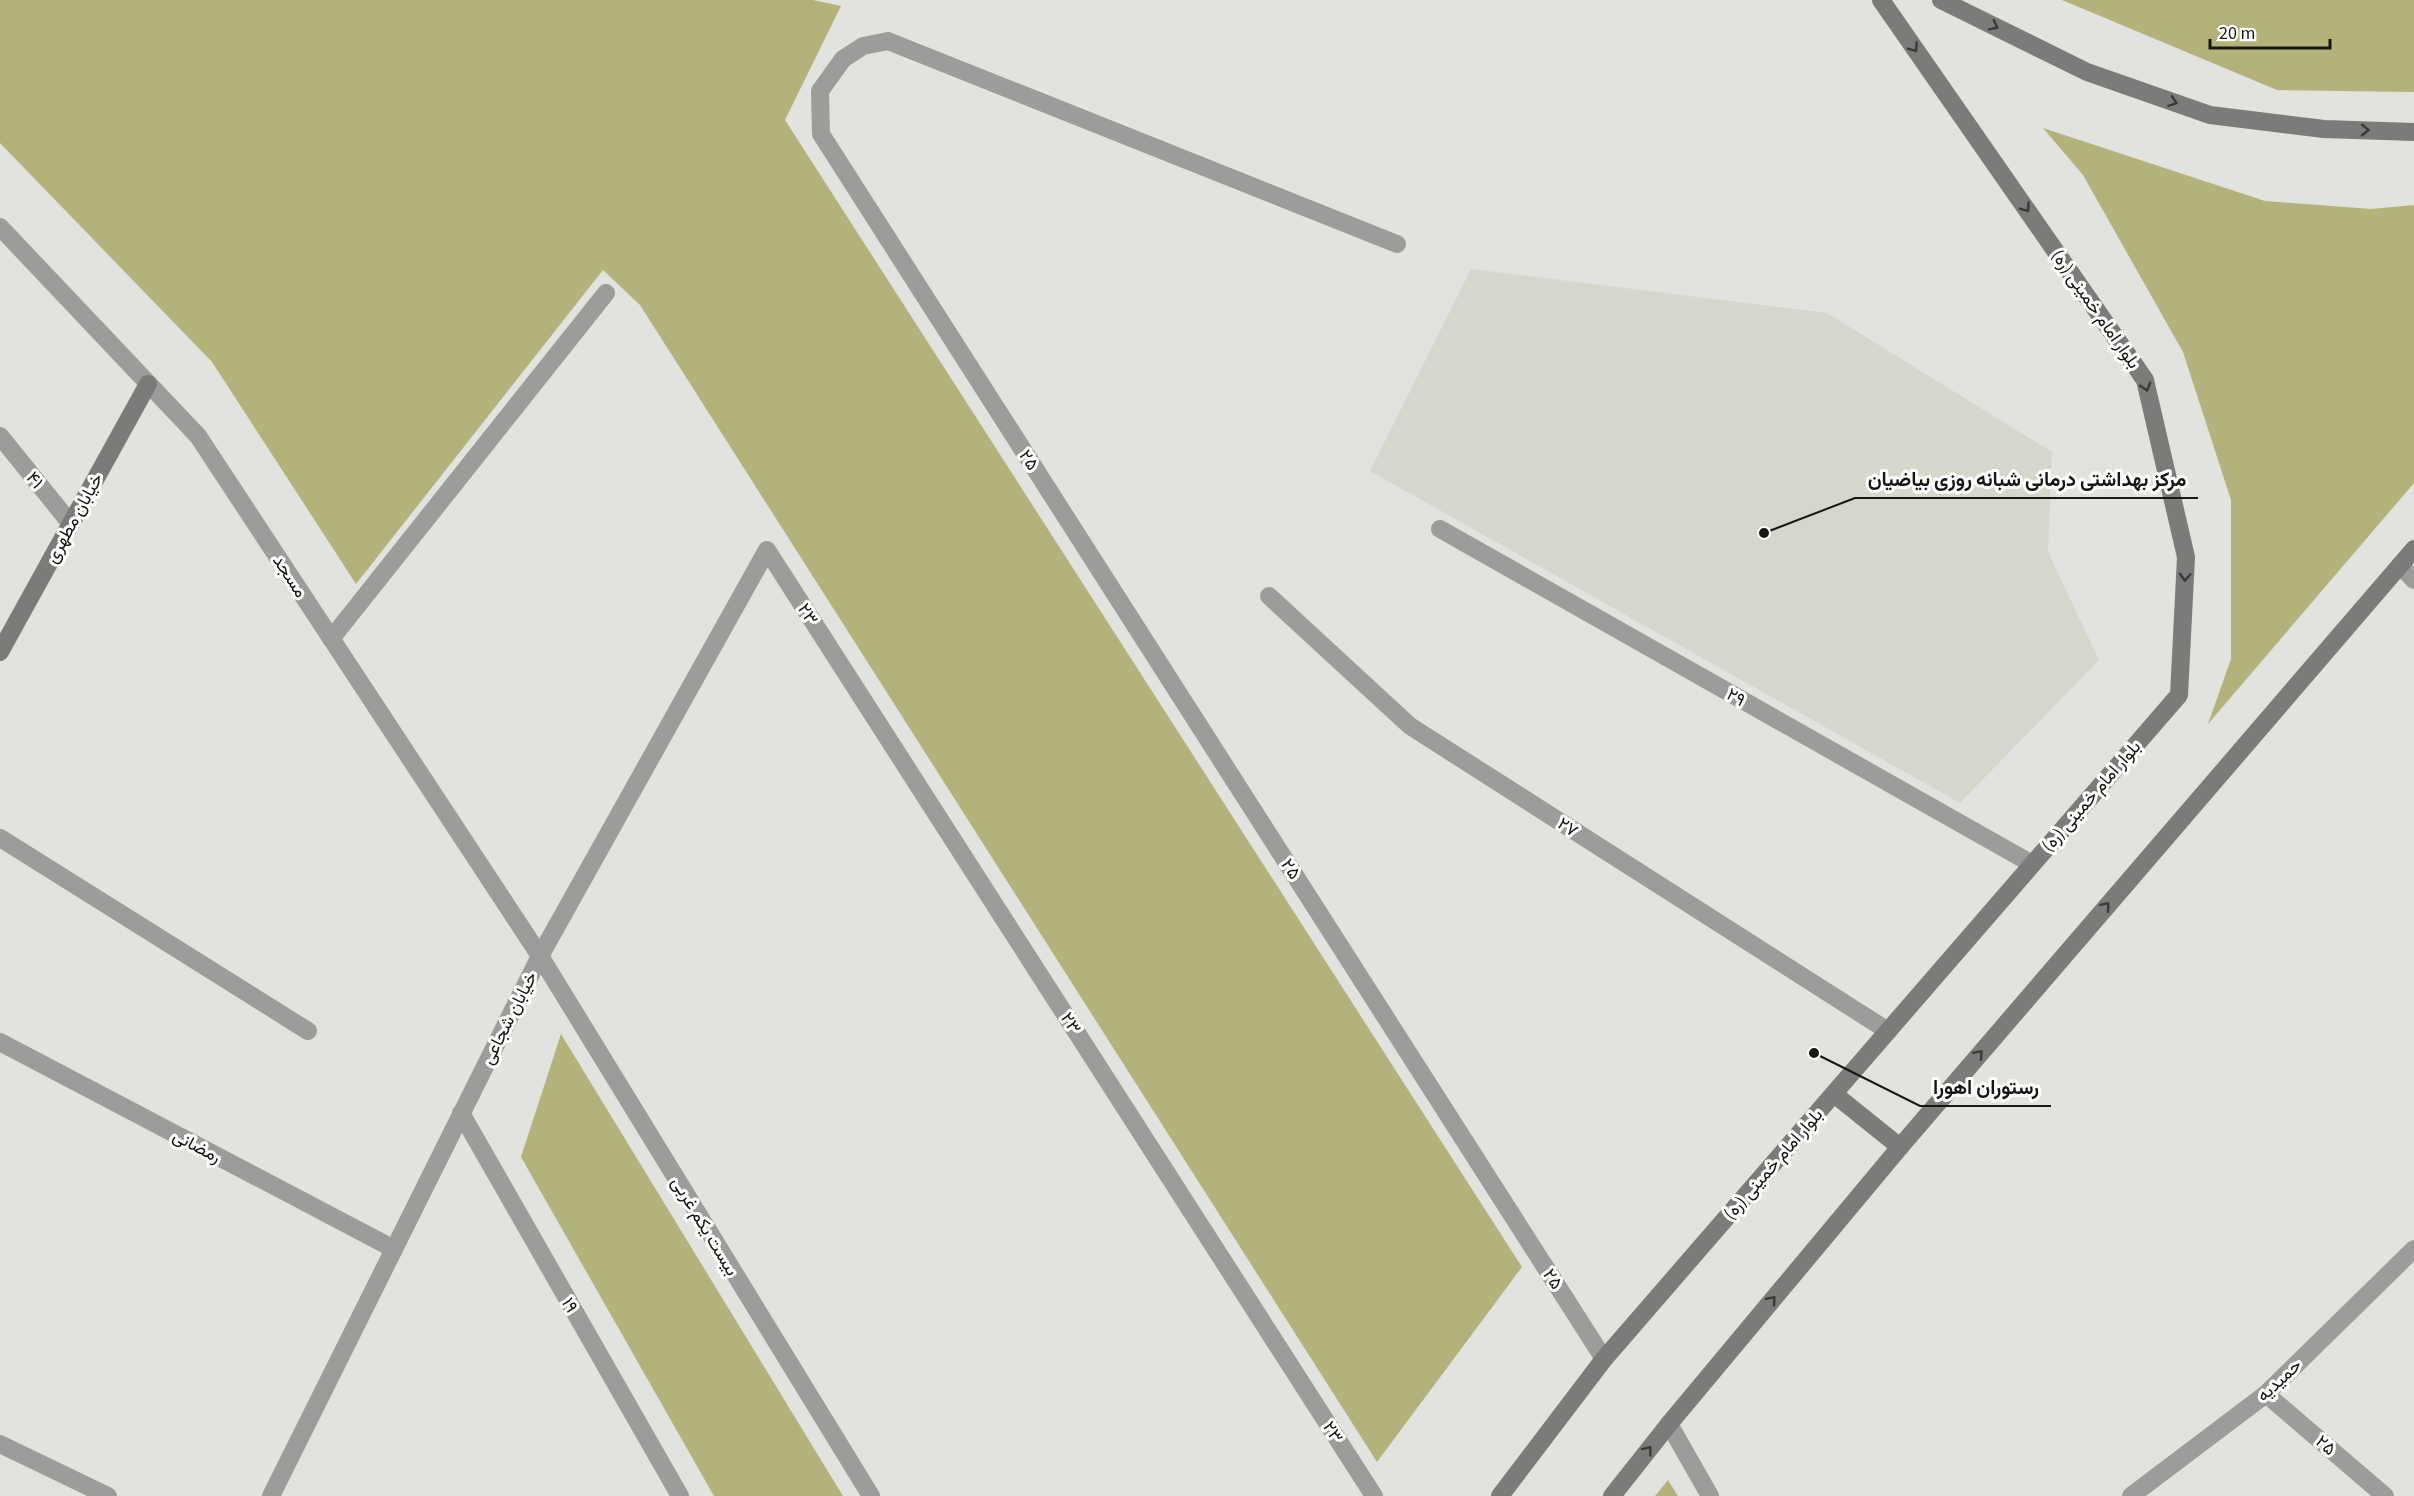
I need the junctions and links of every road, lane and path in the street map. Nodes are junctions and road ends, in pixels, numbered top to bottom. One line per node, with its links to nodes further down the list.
1 (1881, 0): 20 (main road, بلوار امام خمینی (ره), one-way to 20)
2 (1941, 0): 3 (main road, one-way to 3)
3 (2414, 132)
4 (0, 227): 7 (street, مسجد)
5 (1396, 244): 30 (street, ۲۵)
6 (606, 293): 17 (street)
7 (148, 384): 9 (main road, خیابان مطهری); 17 (street, مسجد)
8 (0, 436): 9 (street, ۴۱)
9 (71, 524): 16 (main road, خیابان مطهری)
10 (1440, 529): 20 (street, ۲۹)
11 (2414, 549): 13 (main road)
12 (767, 550): 21 (street, خیابان شجاعی); 38 (street, ۲۳)
13 (2400, 565): 14 (street); 27 (main road, one-way to 13)
14 (2414, 580)
15 (1269, 596): 23 (street, ۲۷)
16 (5, 630): 18 (main road, خیابان مطهری)
17 (331, 639): 21 (street, مسجد)
18 (0, 652)
19 (0, 838): 22 (street)
20 (2032, 864): 23 (main road, بلوار امام خمینی (ره))
21 (540, 956): 26 (street, خیابان شجاعی); 37 (street, بیست یکم غربی)
22 (308, 1031)
23 (1888, 1031): 25 (main road, بلوار امام خمینی (ره))
24 (0, 1042): 28 (street, رمضانی)
25 (1834, 1094): 27 (main road); 30 (main road, بلوار امام خمینی (ره))
26 (461, 1113): 28 (street, خیابان شجاعی); 36 (street, ۱۹)
27 (1900, 1147): 32 (main road, one-way to 27)
28 (394, 1249): 35 (street, خیابان شجاعی)
29 (2414, 1249): 31 (street, حمیدیه)
30 (1604, 1359): 39 (main road, بلوار امام خمینی (ره))
31 (2266, 1394): 42 (street, حمیدیه); 43 (street, ۲۵)
32 (1669, 1424): 40 (main road, one-way to 32); 41 (street)
33 (0, 1444): 34 (street)
34 (108, 1496)
35 (271, 1496)
36 (680, 1496)
37 (871, 1496)
38 (1374, 1496)
39 (1500, 1496)
40 (1612, 1496)
41 (1710, 1496)
42 (2131, 1496)
43 (2385, 1496)

